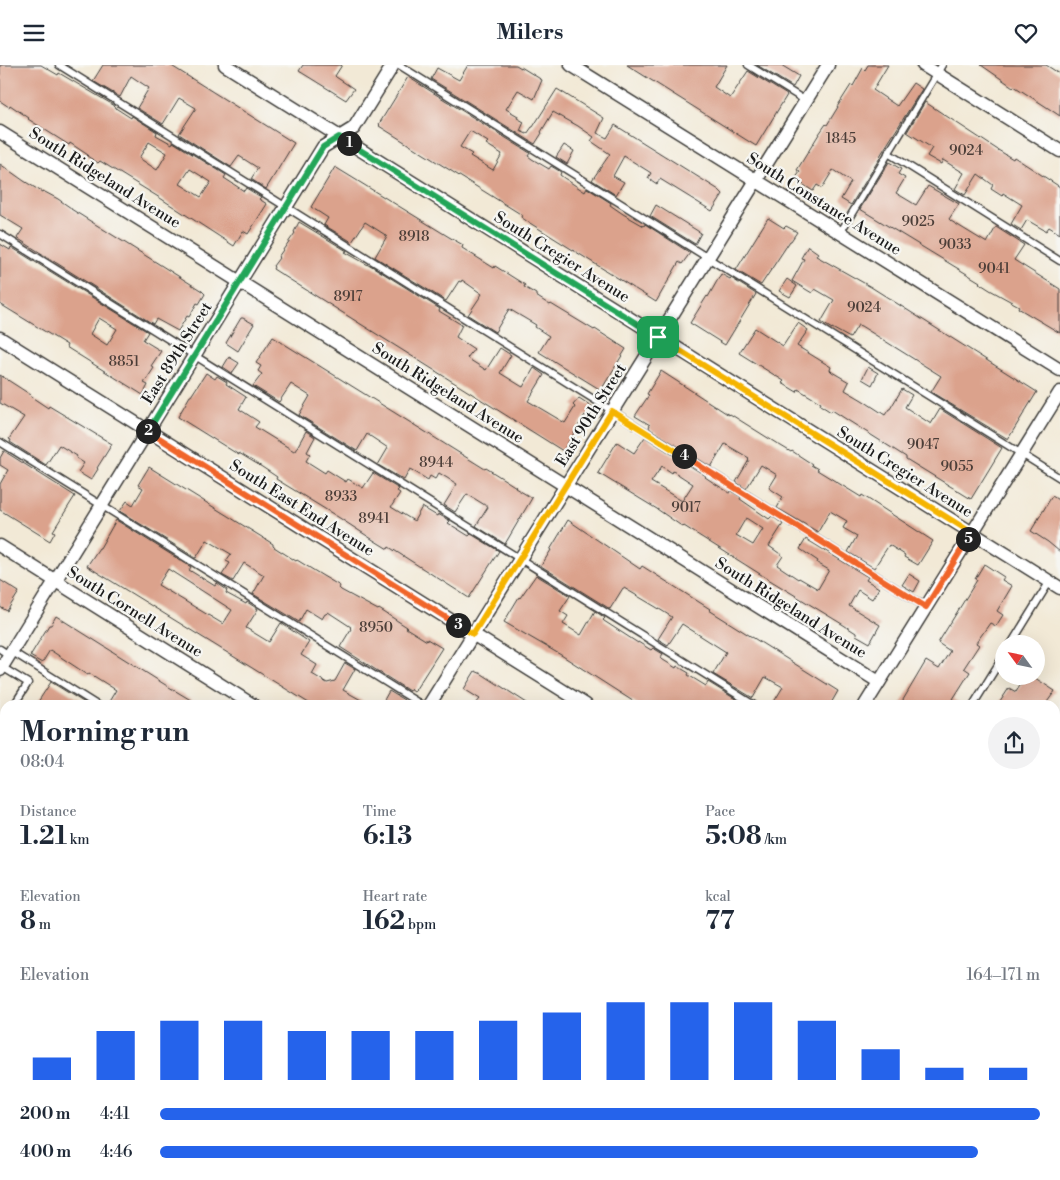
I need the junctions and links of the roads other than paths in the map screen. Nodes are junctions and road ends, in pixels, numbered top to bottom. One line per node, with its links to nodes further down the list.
1 (60, 65): 16 (lane)
2 (225, 65): 12 (street, South Cregier Avenue)
3 (393, 65): 12 (street, East 89th Street)
4 (399, 65): 19 (lane)
5 (571, 65): 15 (street, South Constance Avenue)
6 (748, 65): 10 (lane)
7 (828, 65): 10 (street, East 90th Street)
8 (923, 65): 9 (street)
9 (940, 69): 13 (street); 14 (lane)
10 (806, 101): 15 (street, East 90th Street)
11 (0, 132): 21 (street, South Ridgeland Avenue)
12 (339, 137): 16 (street, East 89th Street); 22 (street, South Cregier Avenue)
13 (1060, 151)
14 (888, 153): 17 (lane); 20 (lane)
15 (756, 180): 17 (street, South Constance Avenue); 19 (street, East 90th Street)
16 (286, 207): 21 (street, East 89th Street); 27 (lane)
17 (840, 233): 25 (street, South Constance Avenue)
18 (0, 234): 24 (lane)
19 (708, 257): 22 (street, East 90th Street); 30 (lane)
20 (1060, 261)
21 (240, 282): 24 (street, East 89th Street); 32 (street, South Ridgeland Avenue)
22 (658, 337): 27 (street, East 90th Street); 34 (street, South Cregier Avenue)
23 (0, 338): 28 (street, South East End Avenue)
24 (194, 356): 28 (street, East 89th Street); 36 (lane)
25 (1060, 370)
26 (1060, 392): 30 (street)
27 (612, 411): 32 (street, East 90th Street); 39 (lane)
28 (148, 431): 33 (street, East 89th Street); 40 (street, South East End Avenue)
29 (0, 442): 33 (lane)
30 (1021, 454): 31 (lane); 34 (street)
31 (1060, 478)
32 (565, 486): 36 (street, East 90th Street); 45 (street, South Ridgeland Avenue)
33 (102, 505): 37 (street, East 89th Street); 49 (lane)
34 (972, 533): 38 (street, South Cregier Avenue); 39 (street)
35 (0, 546): 37 (street, South Cornell Avenue)
36 (520, 559): 40 (street, East 90th Street); 52 (lane)
37 (55, 581): 42 (street, East 89th Street); 48 (street, South Cornell Avenue)
38 (1055, 584): 41 (lane)
39 (926, 607): 45 (street)
40 (473, 634): 50 (street, East 90th Street); 51 (street, South East End Avenue)
41 (1018, 635)
42 (7, 652): 43 (street, East 89th Street); 47 (lane)
43 (1, 668): 46 (lane)
44 (995, 670): 54 (lane)
45 (879, 682): 53 (street)
46 (17, 700)
47 (88, 700)
48 (246, 700)
49 (414, 700)
50 (432, 700)
51 (578, 700)
52 (746, 700)
53 (868, 700)
54 (976, 700)

